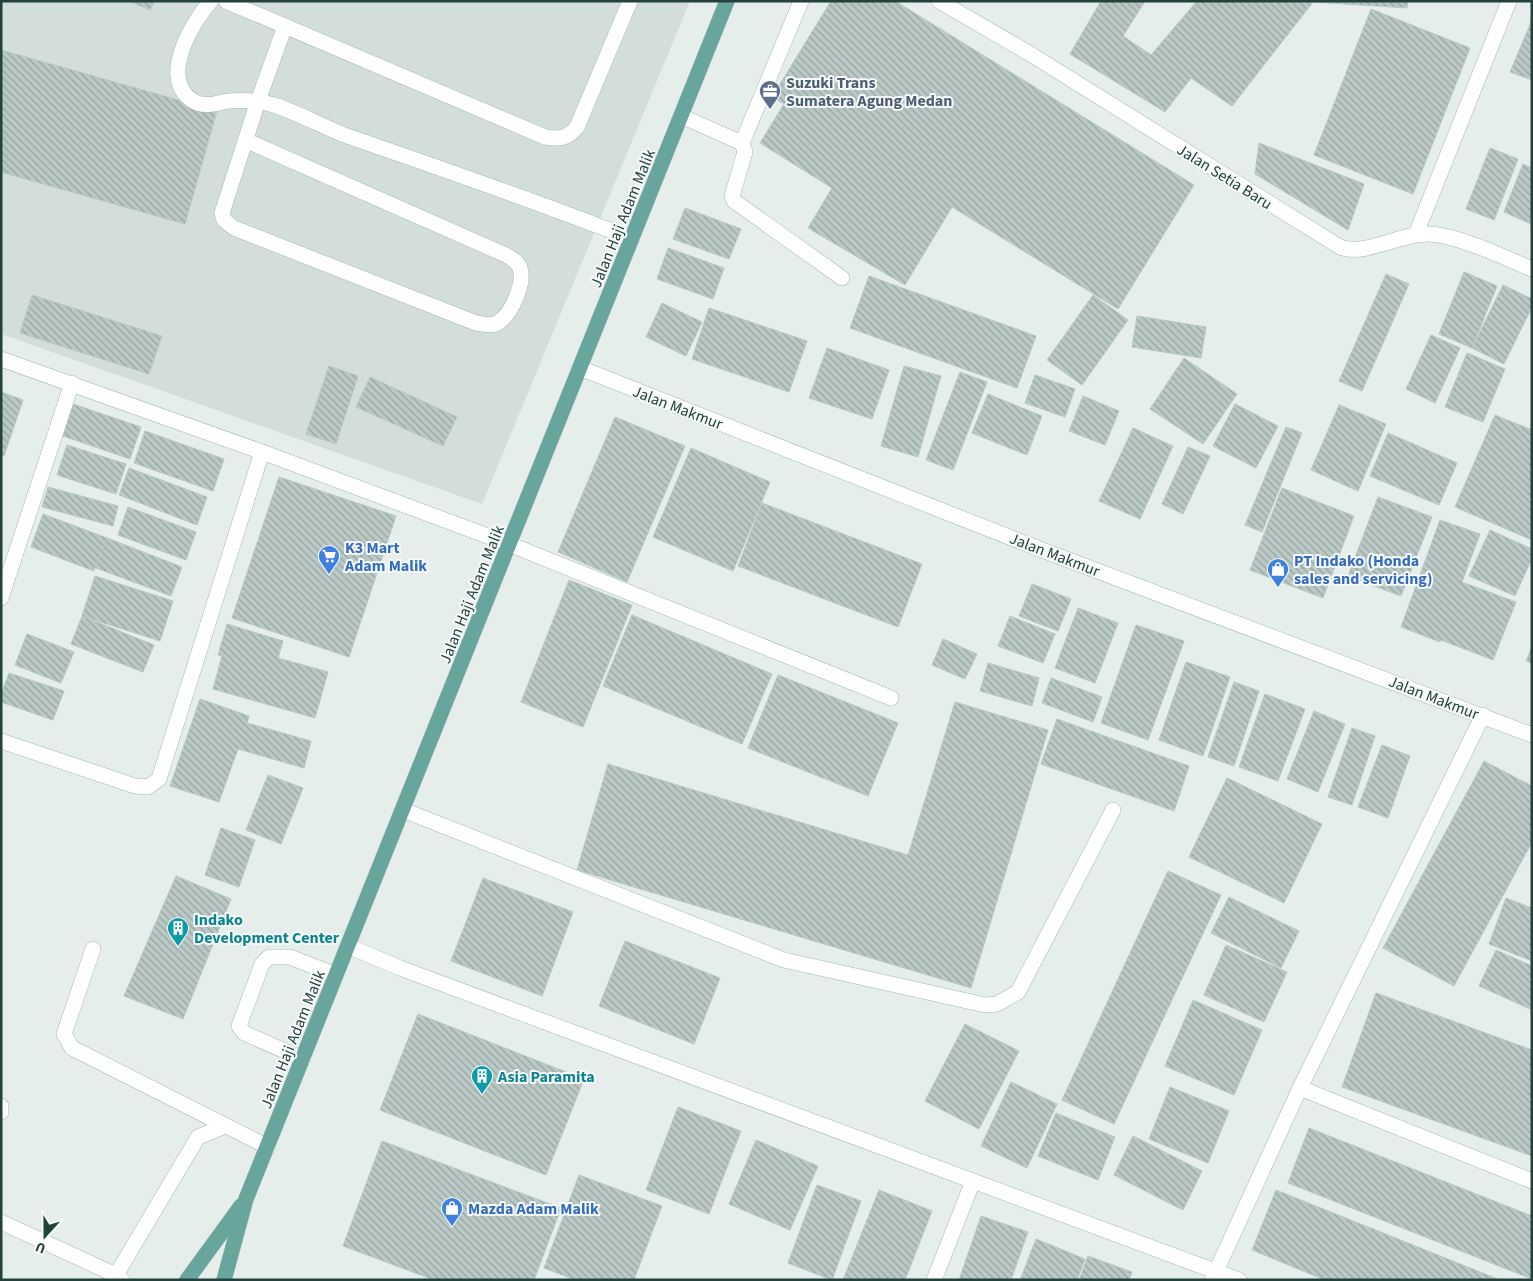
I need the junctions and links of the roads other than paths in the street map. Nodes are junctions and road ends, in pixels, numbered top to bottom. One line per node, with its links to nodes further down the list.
1 (211, 1): 9 (street)
2 (226, 1): 8 (street)
3 (630, 1): 8 (street)
4 (727, 1): 10 (main road, Jalan Haji Adam Malik)
5 (801, 1): 12 (street)
6 (939, 1): 13 (street, Jalan Setia Baru)
7 (1509, 1): 13 (street)
8 (285, 26): 9 (street)
9 (258, 101): 11 (street); 14 (street)
10 (681, 116): 12 (street); 14 (main road, Jalan Haji Adam Malik)
11 (245, 140): 11 (street)
12 (742, 143): 16 (street)
13 (1416, 234): 15 (street, Jalan Setia Baru)
14 (632, 239): 18 (main road, Jalan Haji Adam Malik)
15 (1532, 269)
16 (842, 278)
17 (1, 359): 19 (street)
18 (580, 368): 21 (main road, Jalan Haji Adam Malik); 24 (street, Jalan Makmur)
19 (72, 383): 20 (street); 22 (street)
20 (262, 452): 21 (street); 26 (street)
21 (509, 544): 23 (street); 27 (main road, Jalan Haji Adam Malik)
22 (2, 592)
23 (891, 698)
24 (1484, 715): 25 (street, Jalan Makmur); 33 (street)
25 (1532, 735)
26 (1, 741)
27 (403, 810): 28 (street); 29 (main road, Jalan Haji Adam Malik)
28 (1113, 810)
29 (348, 946): 31 (main road, Jalan Haji Adam Malik); 38 (street)
30 (93, 949): 36 (street)
31 (336, 975): 32 (main road, Jalan Haji Adam Malik); 32 (street)
32 (303, 1059): 37 (main road, Jalan Haji Adam Malik)
33 (1300, 1088): 39 (street); 42 (street)
34 (1, 1106): 35 (street)
35 (1, 1112)
36 (225, 1126): 37 (street); 43 (street)
37 (268, 1147): 40 (main road, Jalan Haji Adam Malik)
38 (973, 1180): 42 (street); 46 (street)
39 (1532, 1181)
40 (246, 1199): 44 (main road, Jalan Haji Adam Malik); 45 (main road, Jalan Haji Adam Malik)
41 (1, 1222): 43 (street)
42 (1214, 1275): 47 (street)
43 (119, 1277)
44 (187, 1280)
45 (224, 1280)
46 (934, 1280)
47 (1239, 1280)

